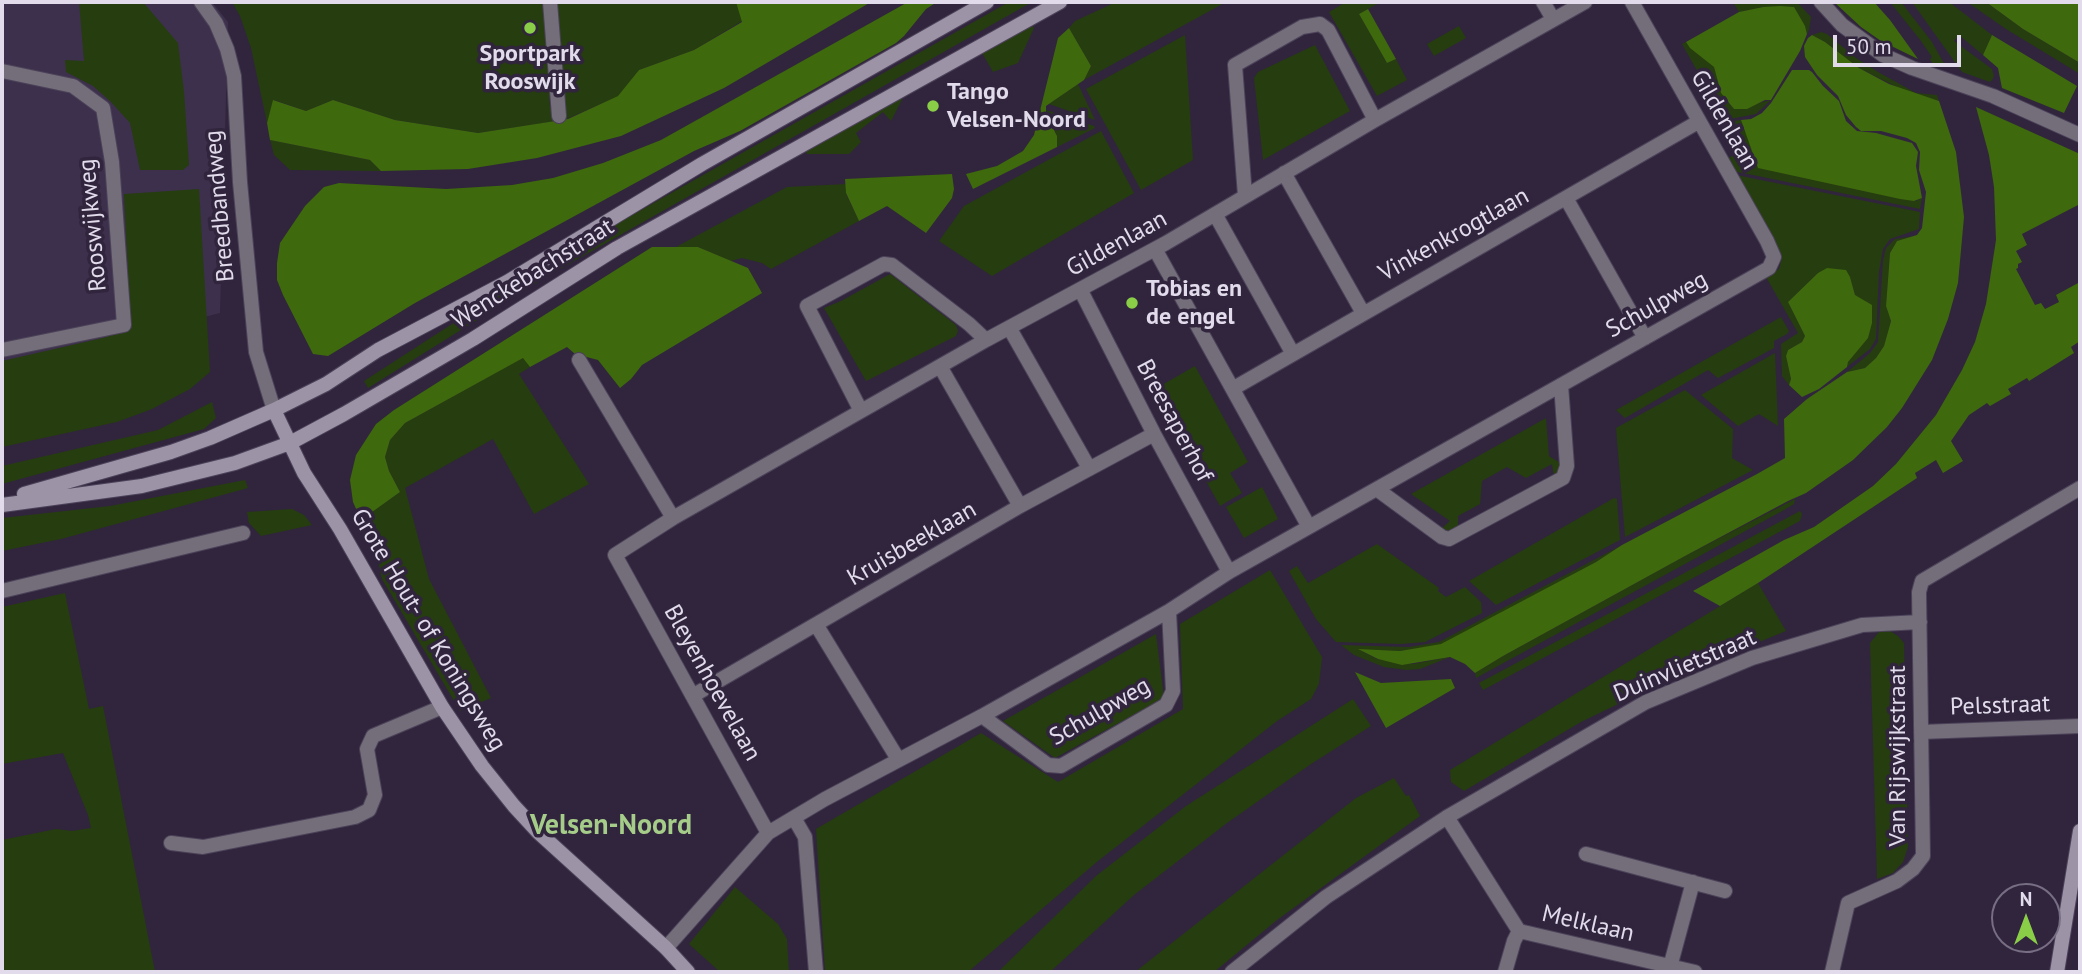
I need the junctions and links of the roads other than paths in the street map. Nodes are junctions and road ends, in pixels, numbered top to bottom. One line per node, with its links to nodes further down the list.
1 (201, 2): 32 (street, Breedbandweg)
2 (550, 2): 11 (street)
3 (988, 2): 32 (street, Wenckebachstraat)
4 (1060, 2): 35 (street, Wenckebachstraat)
5 (1543, 2): 9 (street)
6 (1585, 2): 9 (street, Gildenlaan)
7 (1632, 2): 13 (street, Gildenlaan)
8 (1821, 2): 14 (street)
9 (1553, 19): 12 (street, Gildenlaan)
10 (2, 71): 26 (street, Rooswijkweg)
11 (559, 116)
12 (1375, 120): 15 (street, Gildenlaan); 16 (street)
13 (1698, 122): 17 (street, Vinkenkrogtlaan); 20 (street, Gildenlaan)
14 (2080, 135)
15 (1284, 173): 16 (street, Gildenlaan); 22 (street)
16 (1245, 196): 18 (street, Gildenlaan)
17 (1566, 198): 22 (street, Vinkenkrogtlaan); 24 (street)
18 (1215, 214): 19 (street, Gildenlaan); 27 (street)
19 (1155, 249): 21 (street, Gildenlaan); 31 (street)
20 (1773, 262): 24 (street, Schulpweg)
21 (1081, 290): 23 (street, Gildenlaan); 34 (street, Breesaperhof)
22 (1363, 313): 27 (street, Vinkenkrogtlaan)
23 (1010, 329): 25 (street, Gildenlaan); 36 (street)
24 (1644, 338): 30 (street, Schulpweg)
25 (986, 340): 29 (street, Gildenlaan); 33 (street)
26 (2, 350)
27 (1293, 355): 31 (street, Vinkenkrogtlaan)
28 (579, 360): 41 (street)
29 (941, 368): 33 (street, Gildenlaan); 40 (street)
30 (1561, 385): 38 (street, Schulpweg); 38 (street)
31 (1234, 388): 42 (street)
32 (274, 410): 35 (street, Grote Hout- of Koningsweg); 39 (street, Wenckebachstraat)
33 (861, 411): 41 (street, Gildenlaan)
34 (1154, 434): 36 (street, Kruisbeeklaan); 45 (street, Breesaperhof)
35 (290, 443): 39 (street, Wenckebachstraat); 51 (street, Grote Hout- of Koningsweg)
36 (1089, 468): 40 (street, Kruisbeeklaan)
37 (2080, 488): 48 (street)
38 (1378, 490): 42 (street, Schulpweg)
39 (2, 503)
40 (1020, 506): 49 (street, Kruisbeeklaan)
41 (673, 518): 44 (street, Gildenlaan)
42 (1309, 527): 45 (street, Schulpweg)
43 (243, 533): 46 (street)
44 (615, 555): 50 (street, Bleyenhoevelaan)
45 (1230, 572): 47 (street, Schulpweg)
46 (2, 591)
47 (1169, 611): 52 (street, Schulpweg); 52 (street, Schulpweg)
48 (1920, 622): 54 (street, Van Rijswijkstraat); 56 (street, Duinvlietstraat)
49 (817, 626): 50 (street, Kruisbeeklaan); 55 (street)
50 (694, 695): 59 (street, Bleyenhoevelaan)
51 (442, 707): 60 (street); 65 (street, Grote Hout- of Koningsweg)
52 (982, 716): 55 (street, Schulpweg)
53 (2080, 726): 54 (street, Pelsstraat)
54 (1921, 732): 73 (street, Van Rijswijkstraat)
55 (898, 759): 57 (street, Schulpweg)
56 (1447, 817): 64 (street, Melklaan); 70 (street, Duinvlietstraat)
57 (794, 818): 59 (street, Schulpweg); 69 (street)
58 (2080, 831): 74 (street)
59 (768, 833): 65 (street, Schulpweg)
60 (171, 843)
61 (1586, 854): 62 (street)
62 (1693, 882): 63 (street); 67 (street)
63 (1725, 891)
64 (1519, 930): 66 (street, Melklaan); 71 (street)
65 (666, 948): 68 (street, Grote Hout- of Koningsweg)
66 (1651, 967): 67 (street, Melklaan)
67 (1670, 967): 72 (street, Melklaan)
68 (688, 972)
69 (816, 972)
70 (1232, 972)
71 (1505, 972)
72 (1688, 972)
73 (1832, 972)
74 (2057, 972)

